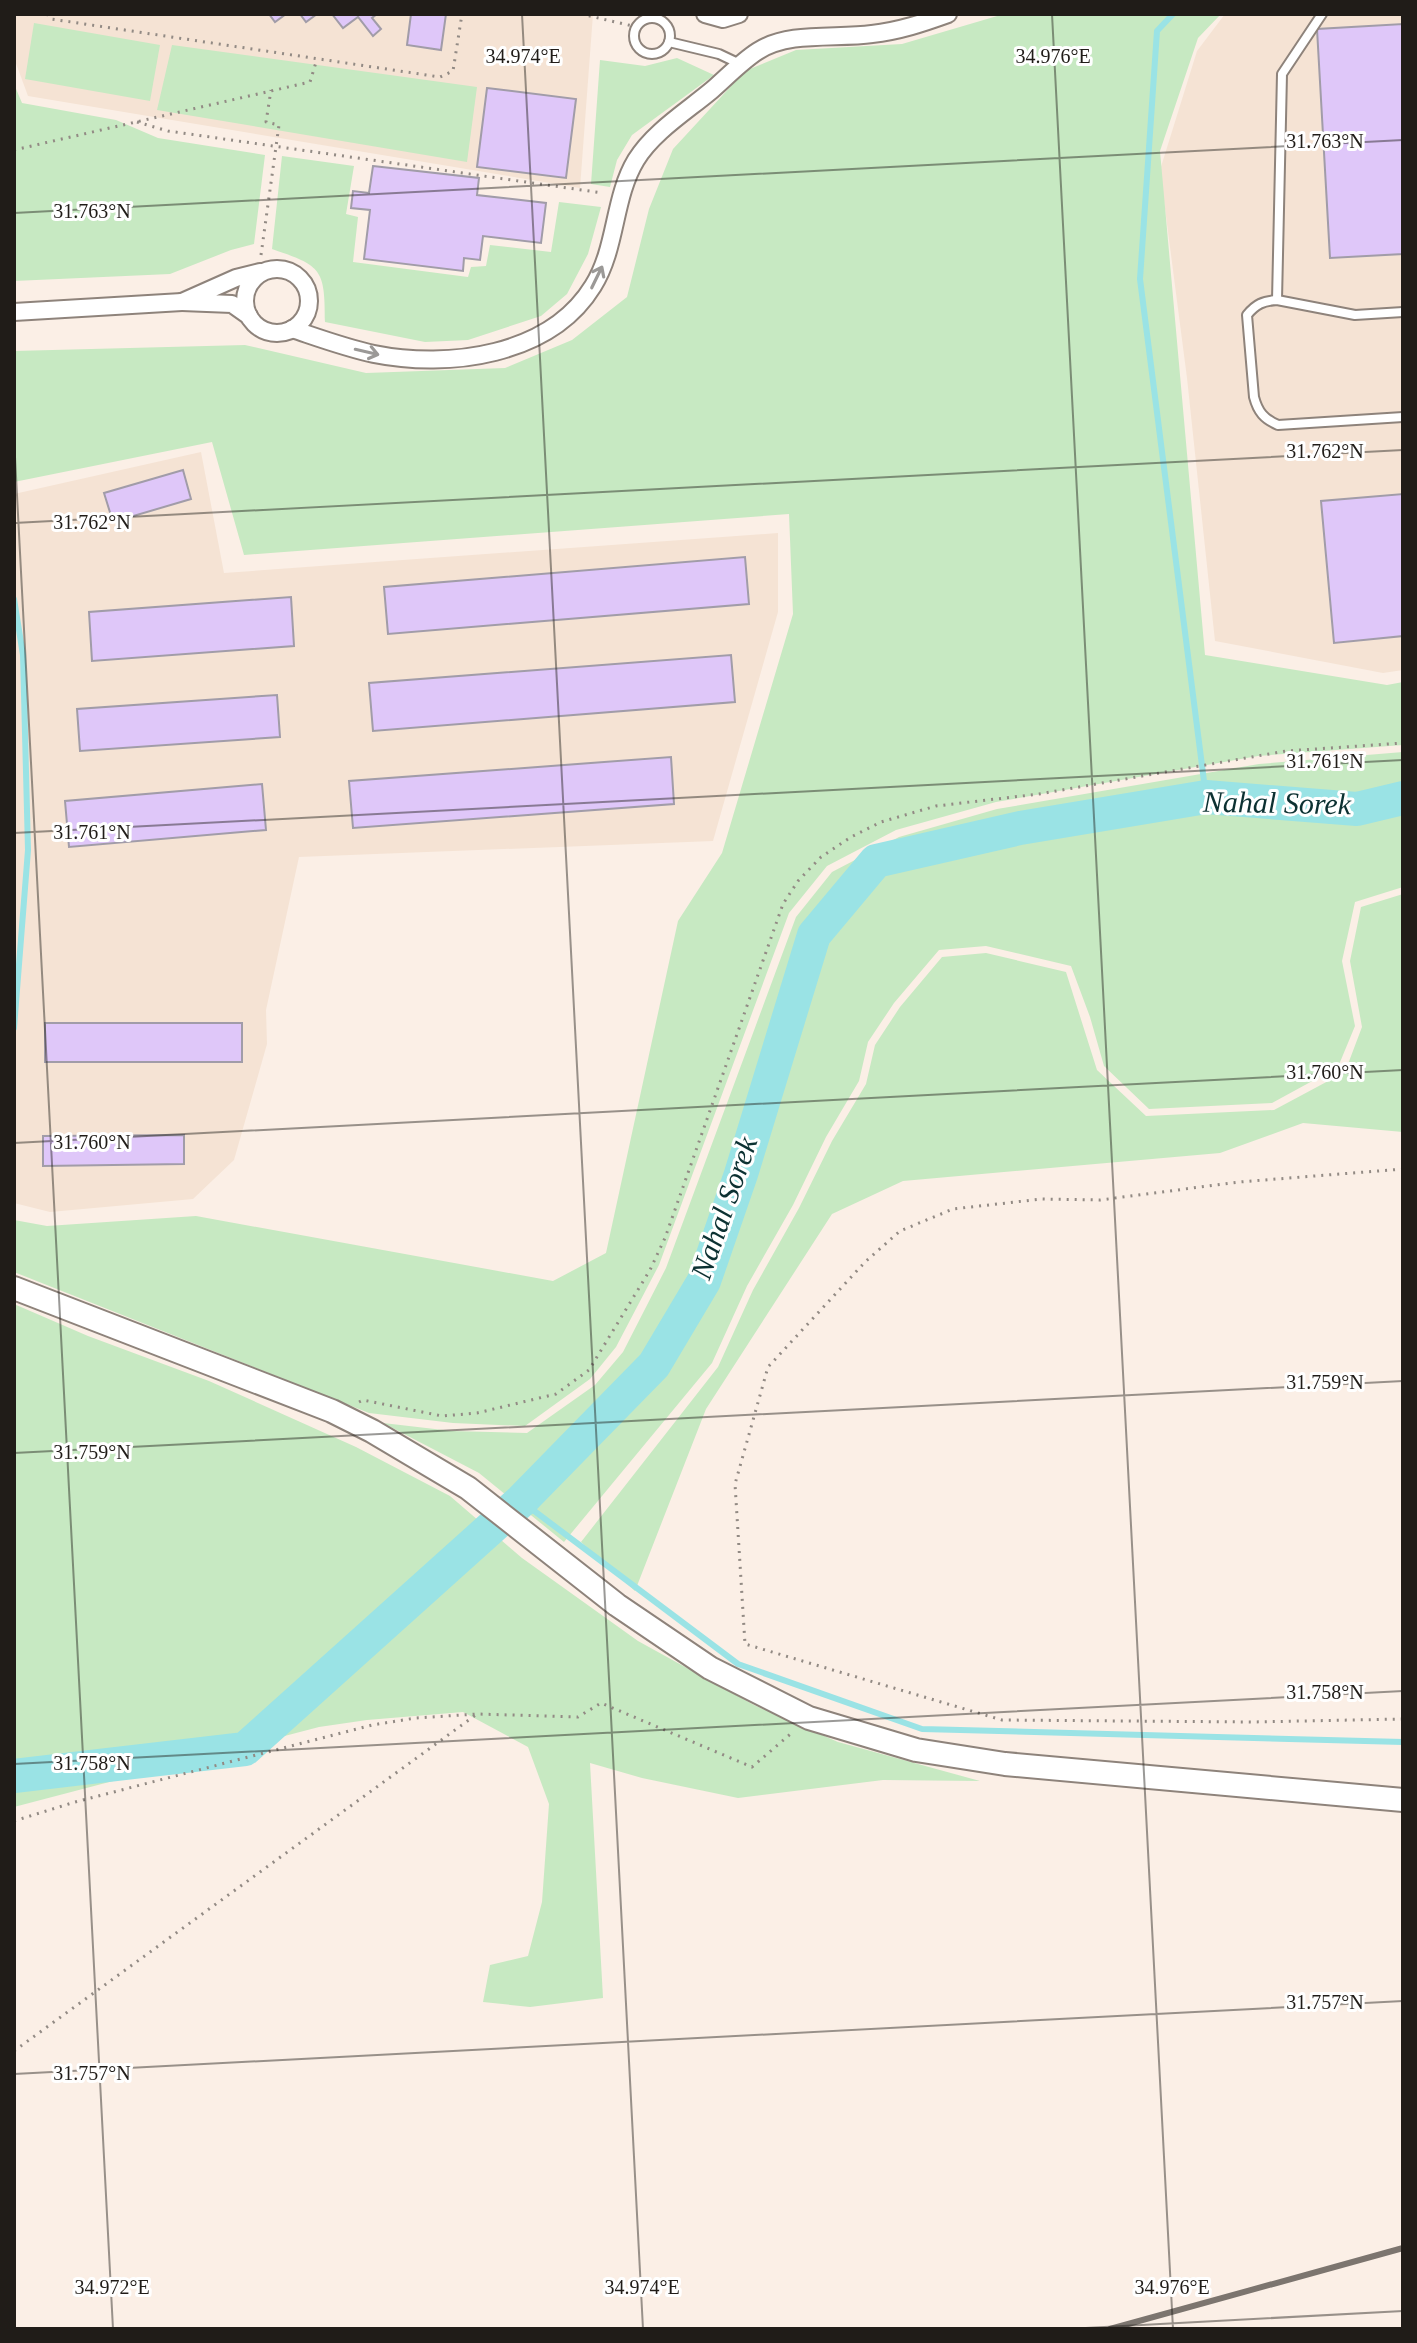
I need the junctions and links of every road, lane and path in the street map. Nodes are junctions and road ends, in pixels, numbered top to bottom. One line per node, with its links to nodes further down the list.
1 (47, 14): 10 (path)
2 (462, 14): 10 (path)
3 (581, 14): 8 (path)
4 (705, 14): 5 (street)
5 (739, 14)
6 (948, 14): 11 (street)
7 (1322, 14): 18 (lane)
8 (637, 27): 9 (lane); 9 (lane)
9 (669, 42): 11 (lane)
10 (317, 59): 12 (path)
11 (741, 65): 16 (street)
12 (271, 90): 13 (path); 14 (path)
13 (137, 122): 14 (path); 15 (path)
14 (276, 147): 16 (path); 17 (path)
15 (14, 150)
16 (622, 195): 23 (street, one-way to 16)
17 (266, 271): 19 (street); 22 (street); 23 (street)
18 (1277, 300): 21 (lane); 24 (lane)
19 (182, 302): 20 (street); 22 (street)
20 (14, 312)
21 (1403, 312)
22 (249, 316): 23 (street)
23 (292, 329)
24 (1403, 417)
25 (1403, 743): 28 (path)
26 (1403, 1169): 31 (path)
27 (14, 1288): 28 (main road)
28 (332, 1411): 30 (main road)
29 (477, 1714): 30 (path); 33 (path); 34 (path)
30 (809, 1718): 32 (main road)
31 (1403, 1719)
32 (1403, 1800)
33 (14, 1821)
34 (14, 2051)

